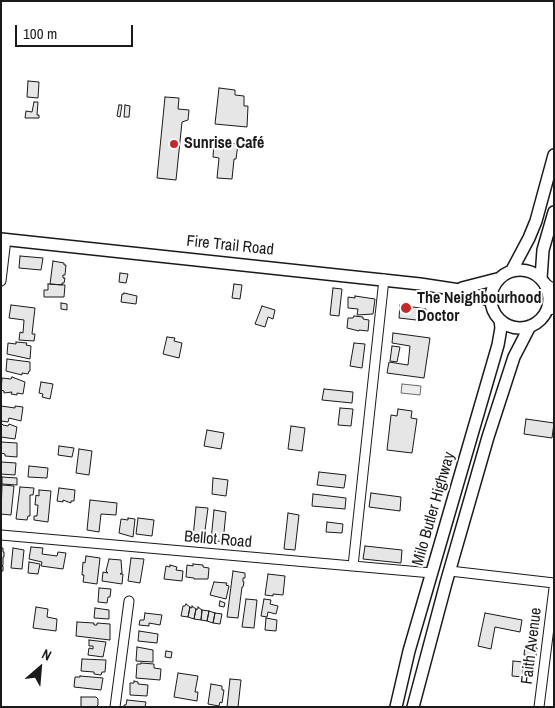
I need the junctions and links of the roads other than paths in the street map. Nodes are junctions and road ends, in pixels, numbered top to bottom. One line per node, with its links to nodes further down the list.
1 (554, 155): 4 (main road)
2 (554, 212): 8 (main road)
3 (4, 239): 5 (main road, Fire Trail Road); 7 (street)
4 (512, 270): 6 (main road); 8 (main road)
5 (384, 279): 9 (main road, Fire Trail Road); 15 (street)
6 (498, 279): 9 (main road, Fire Trail Road); 10 (main road)
7 (1, 281)
8 (547, 283): 11 (main road)
9 (456, 288): 10 (main road, Fire Trail Road)
10 (491, 301): 12 (main road)
11 (550, 309): 13 (main road)
12 (500, 320): 13 (main road); 17 (main road, Milo Butler Highway)
13 (530, 326): 16 (main road, Milo Butler Highway)
14 (1, 535): 15 (street, Bellot Road)
15 (353, 566): 17 (street, Bellot Road)
16 (450, 571): 18 (street); 23 (main road, Milo Butler Highway)
17 (432, 573): 22 (main road, Milo Butler Highway)
18 (554, 583)
19 (554, 588): 24 (street, Faith Avenue)
20 (129, 602): 21 (street)
21 (115, 707)
22 (396, 707)
23 (413, 707)
24 (539, 707)

